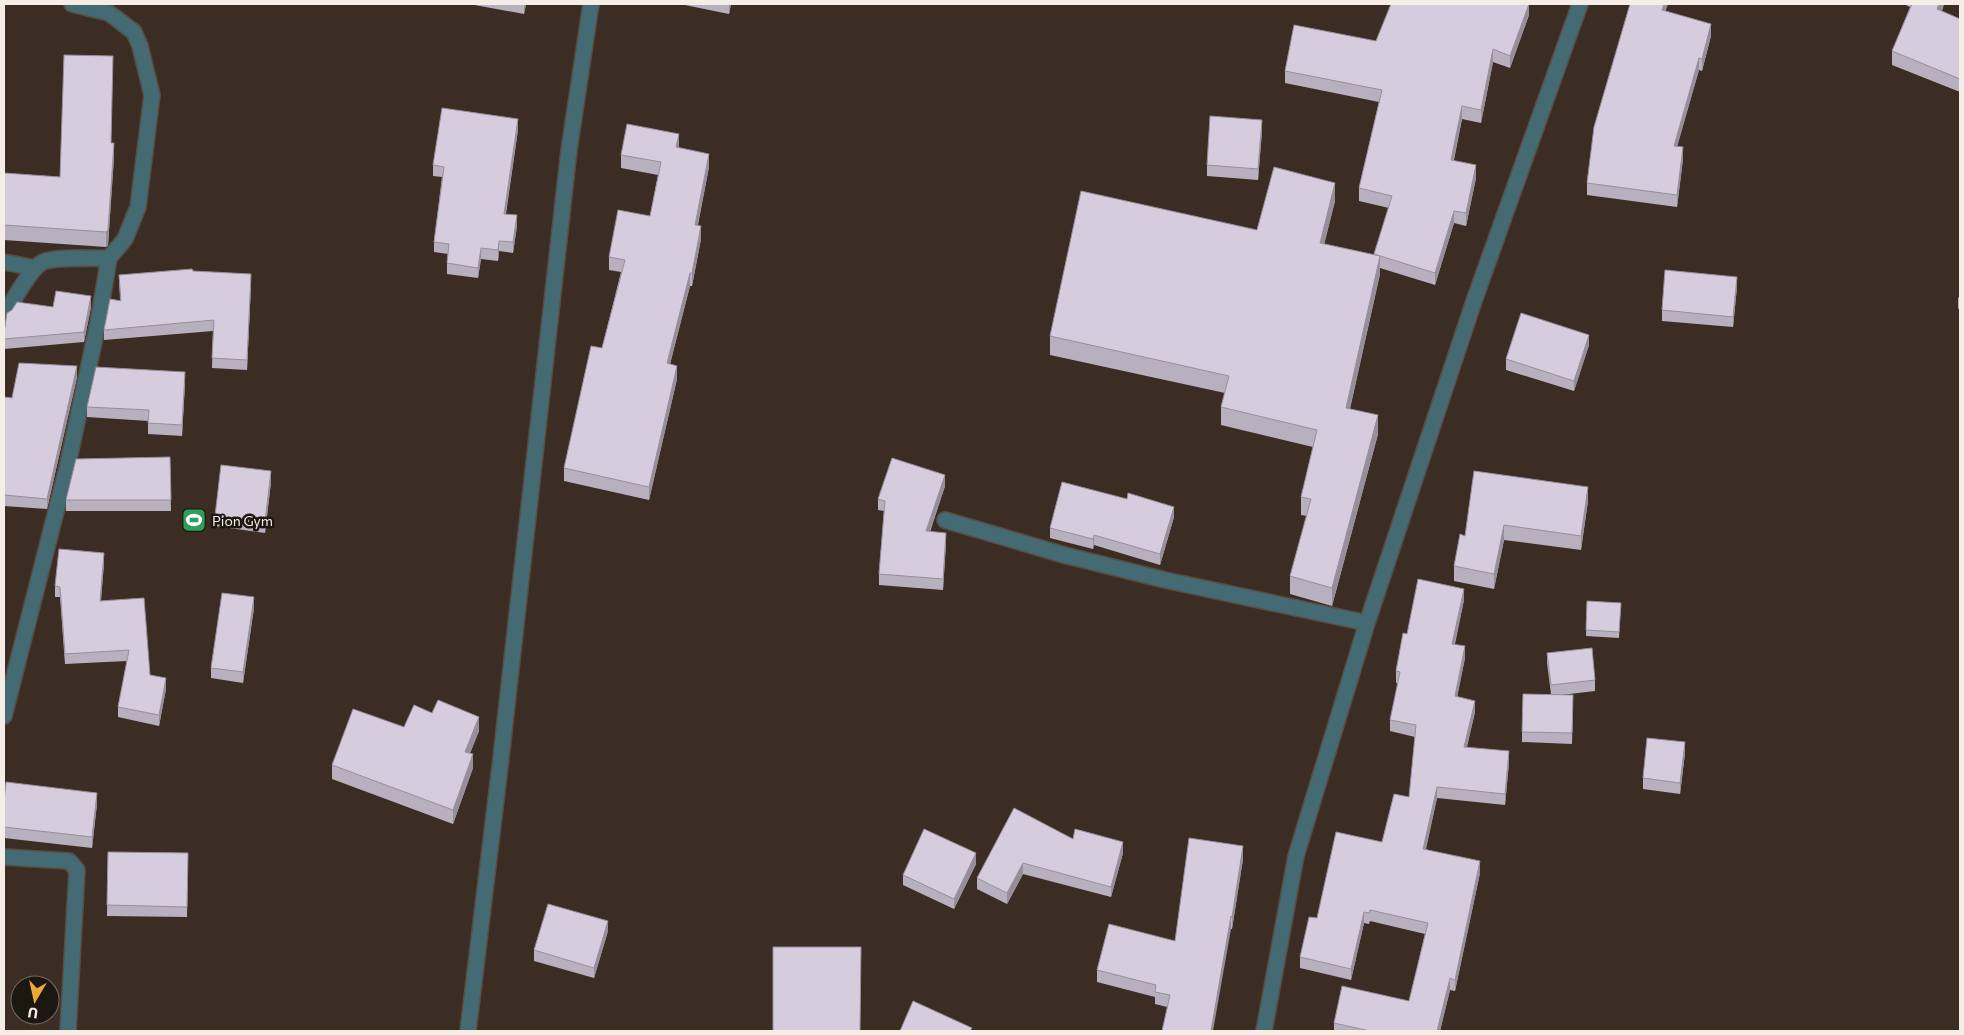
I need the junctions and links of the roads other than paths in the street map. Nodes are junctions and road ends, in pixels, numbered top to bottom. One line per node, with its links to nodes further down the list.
1 (72, 4): 4 (street)
2 (591, 4): 13 (street)
3 (1580, 4): 9 (street)
4 (109, 258): 6 (street); 10 (street)
5 (4, 262): 6 (street)
6 (35, 268): 7 (street)
7 (4, 315)
8 (945, 520): 9 (street)
9 (1367, 623): 14 (street)
10 (4, 716)
11 (4, 857): 12 (street)
12 (68, 1031)
13 (468, 1031)
14 (1264, 1031)

